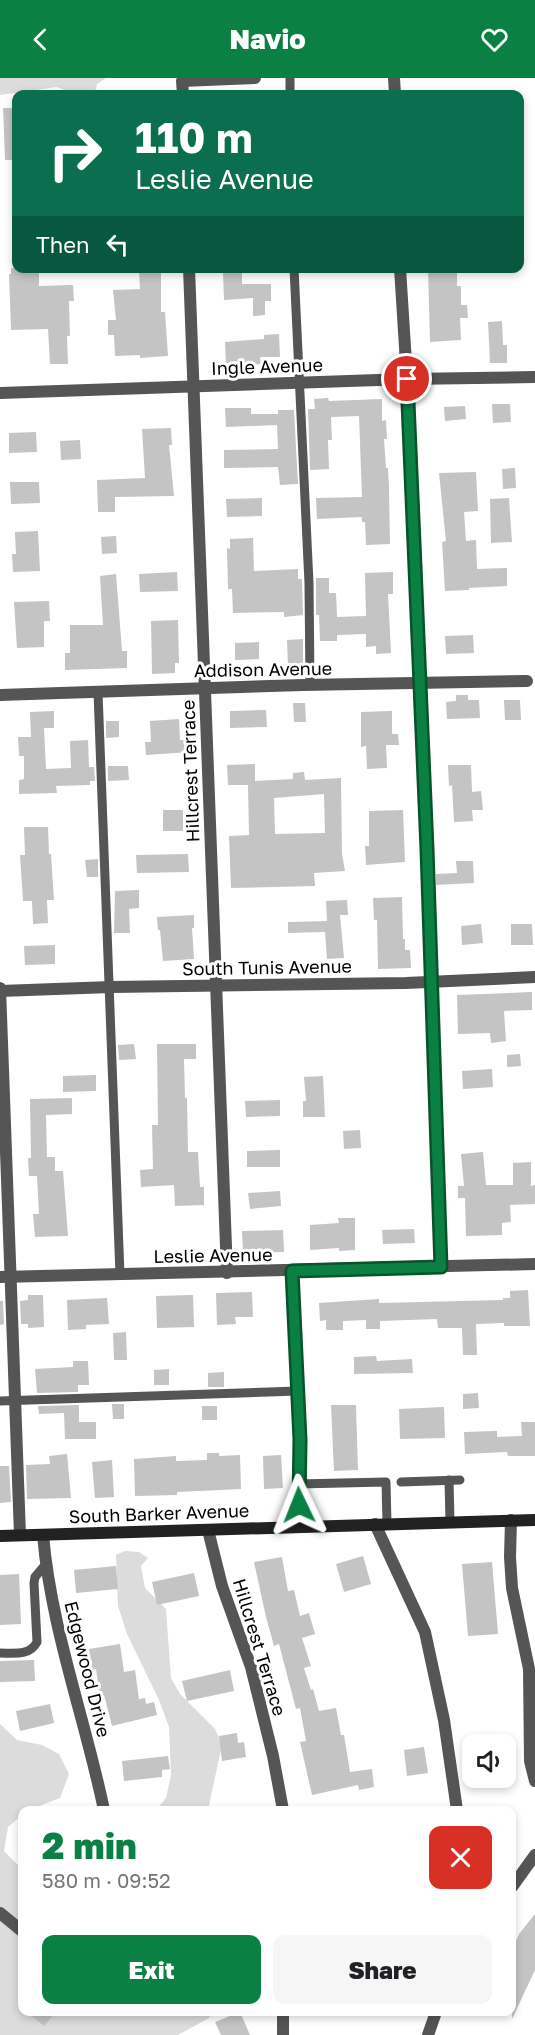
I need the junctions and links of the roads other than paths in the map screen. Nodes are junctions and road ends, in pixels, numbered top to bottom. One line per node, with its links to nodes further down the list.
1 (255, 78): 2 (street)
2 (183, 90)
3 (189, 273): 9 (street, Hillcrest Terrace)
4 (294, 273): 8 (lane)
5 (400, 273): 7 (street)
6 (535, 377): 7 (street, Ingle Avenue)
7 (407, 379): 8 (street, Ingle Avenue); 12 (street)
8 (299, 383): 9 (street, Ingle Avenue); 13 (lane)
9 (193, 387): 10 (street, Ingle Avenue); 14 (street, Hillcrest Terrace)
10 (0, 393)
11 (527, 681): 12 (street, Addison Avenue)
12 (419, 683): 13 (street, Addison Avenue); 18 (street)
13 (310, 685): 14 (street, Addison Avenue)
14 (205, 688): 15 (street, Addison Avenue); 19 (street, Hillcrest Terrace)
15 (98, 692): 16 (street, Addison Avenue); 20 (lane)
16 (0, 695)
17 (535, 976): 18 (street, South Tunis Avenue)
18 (431, 981): 19 (street, South Tunis Avenue); 23 (street)
19 (216, 985): 20 (street, South Tunis Avenue); 25 (street, Hillcrest Terrace)
20 (111, 987): 21 (street, South Tunis Avenue); 26 (lane)
21 (0, 990): 27 (street)
22 (535, 1264): 23 (street, Leslie Avenue)
23 (441, 1267): 24 (street, Leslie Avenue)
24 (292, 1271): 25 (street, Leslie Avenue); 28 (street)
25 (227, 1273): 26 (street, Leslie Avenue)
26 (120, 1275): 27 (street, Leslie Avenue)
27 (6, 1277): 29 (street)
28 (297, 1391): 29 (lane); 34 (street)
29 (16, 1400): 30 (lane); 43 (street)
30 (0, 1401)
31 (449, 1480): 32 (lane); 33 (lane); 37 (lane)
32 (460, 1480)
33 (401, 1482)
34 (298, 1484): 38 (lane); 39 (street)
35 (510, 1520): 36 (main road, South Barker Avenue); 37 (main road, South Barker Avenue); 46 (street)
36 (535, 1520)
37 (450, 1522): 38 (main road, South Barker Avenue)
38 (381, 1524): 39 (main road, South Barker Avenue); 49 (street)
39 (300, 1527): 40 (main road, South Barker Avenue)
40 (208, 1530): 41 (main road, South Barker Avenue); 48 (street, Hillcrest Terrace)
41 (43, 1535): 43 (main road, South Barker Avenue); 44 (street, Edgewood Drive)
42 (0, 1536): 43 (main road, South Barker Avenue)
43 (20, 1536)
44 (46, 1564): 45 (lane); 47 (street, Edgewood Drive)
45 (0, 1653)
46 (535, 1781)
47 (103, 1806)
48 (282, 1806)
49 (457, 1806)
50 (535, 1855): 51 (street)
51 (516, 1877)
52 (0, 1913): 53 (street)
53 (18, 1928)
54 (283, 2016): 56 (street)
55 (435, 2016): 57 (street)
56 (283, 2035)
57 (428, 2035)

